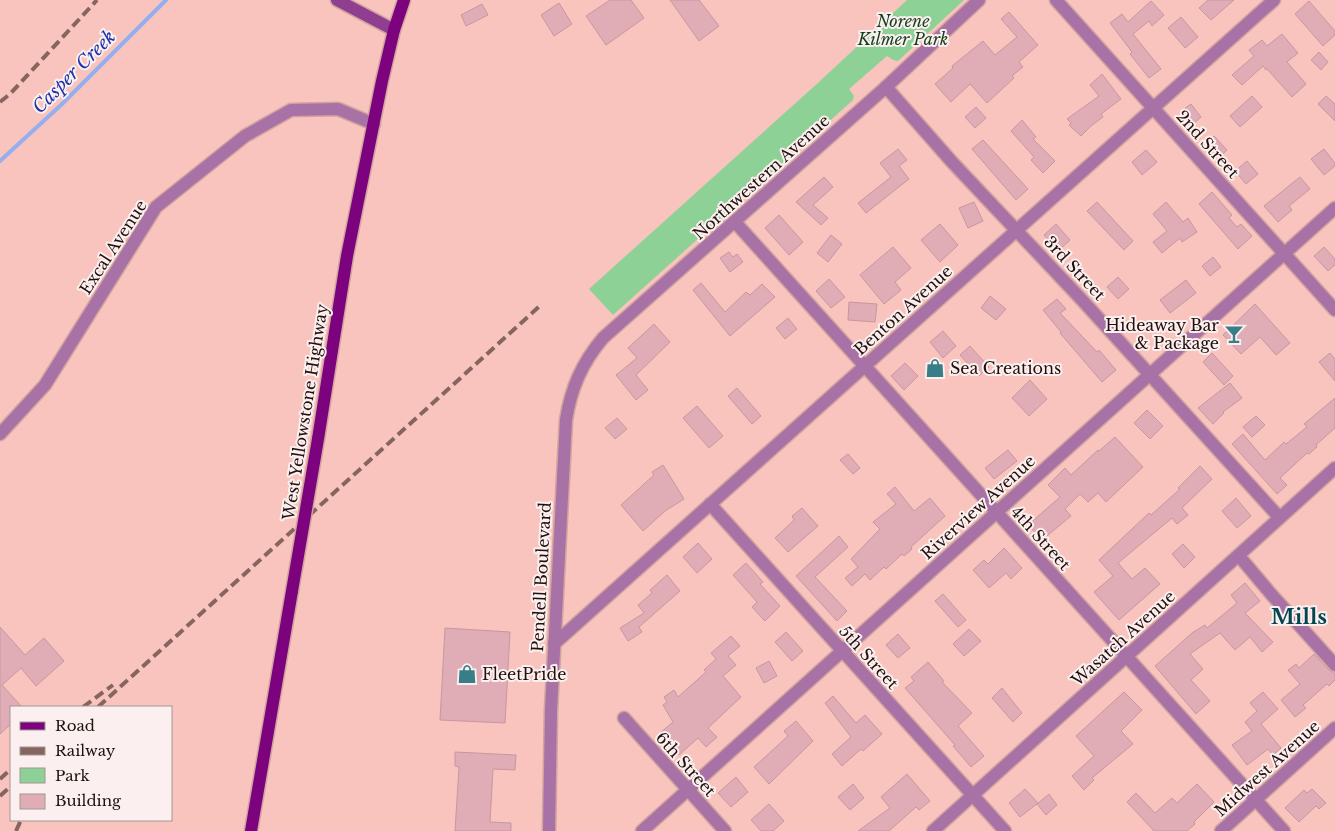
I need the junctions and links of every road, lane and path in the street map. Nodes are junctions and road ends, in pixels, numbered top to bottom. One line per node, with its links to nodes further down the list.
1 (338, 0): 6 (main road)
2 (404, 0): 6 (main road, West Yellowstone Highway)
3 (979, 0): 7 (street, Northwestern Avenue)
4 (1056, 0): 8 (street, 2nd Street)
5 (1274, 0): 8 (street, Benton Avenue)
6 (394, 30): 9 (main road, West Yellowstone Highway)
7 (886, 87): 11 (street, Northwestern Avenue); 12 (street, 3rd Street)
8 (1154, 108): 12 (street, Benton Avenue); 13 (street, 2nd Street)
9 (374, 124): 18 (street, Excal Avenue); 33 (main road, West Yellowstone Highway, bridge)
10 (1335, 208): 13 (street, Riverview Avenue)
11 (735, 222): 15 (street, 4th Street); 17 (street, Northwestern Avenue)
12 (1018, 230): 15 (street, Benton Avenue); 16 (street, 3rd Street)
13 (1284, 253): 14 (street, 2nd Street); 16 (street, Riverview Avenue)
14 (1335, 310)
15 (865, 366): 20 (street, Benton Avenue); 21 (street, 4th Street)
16 (1149, 374): 21 (street, Riverview Avenue); 22 (street, 3rd Street)
17 (574, 385): 24 (street, Pendell Boulevard)
18 (0, 434)
19 (1335, 468): 22 (street, Wasatch Avenue)
20 (710, 504): 24 (street, Benton Avenue); 25 (street, 5th Street)
21 (997, 512): 25 (street, Riverview Avenue); 26 (street, 4th Street)
22 (1279, 517): 23 (street, Wasatch Avenue)
23 (1238, 556): 26 (street, Wasatch Avenue); 27 (street)
24 (554, 644): 34 (street, Pendell Boulevard)
25 (843, 651): 30 (street, Riverview Avenue); 31 (street, 5th Street)
26 (1126, 657): 31 (street, Wasatch Avenue); 32 (street, 4th Street)
27 (1335, 665)
28 (624, 718): 30 (street, 6th Street)
29 (1335, 728): 32 (street, Midwest Avenue)
30 (688, 790): 35 (street, Riverview Avenue); 36 (street, 6th Street)
31 (973, 795): 37 (street, Wasatch Avenue); 38 (street, 5th Street)
32 (1256, 800): 39 (street, Midwest Avenue); 40 (street, 4th Street)
33 (251, 831)
34 (549, 831)
35 (642, 831)
36 (725, 831)
37 (933, 831)
38 (1005, 831)
39 (1221, 831)
40 (1284, 831)

